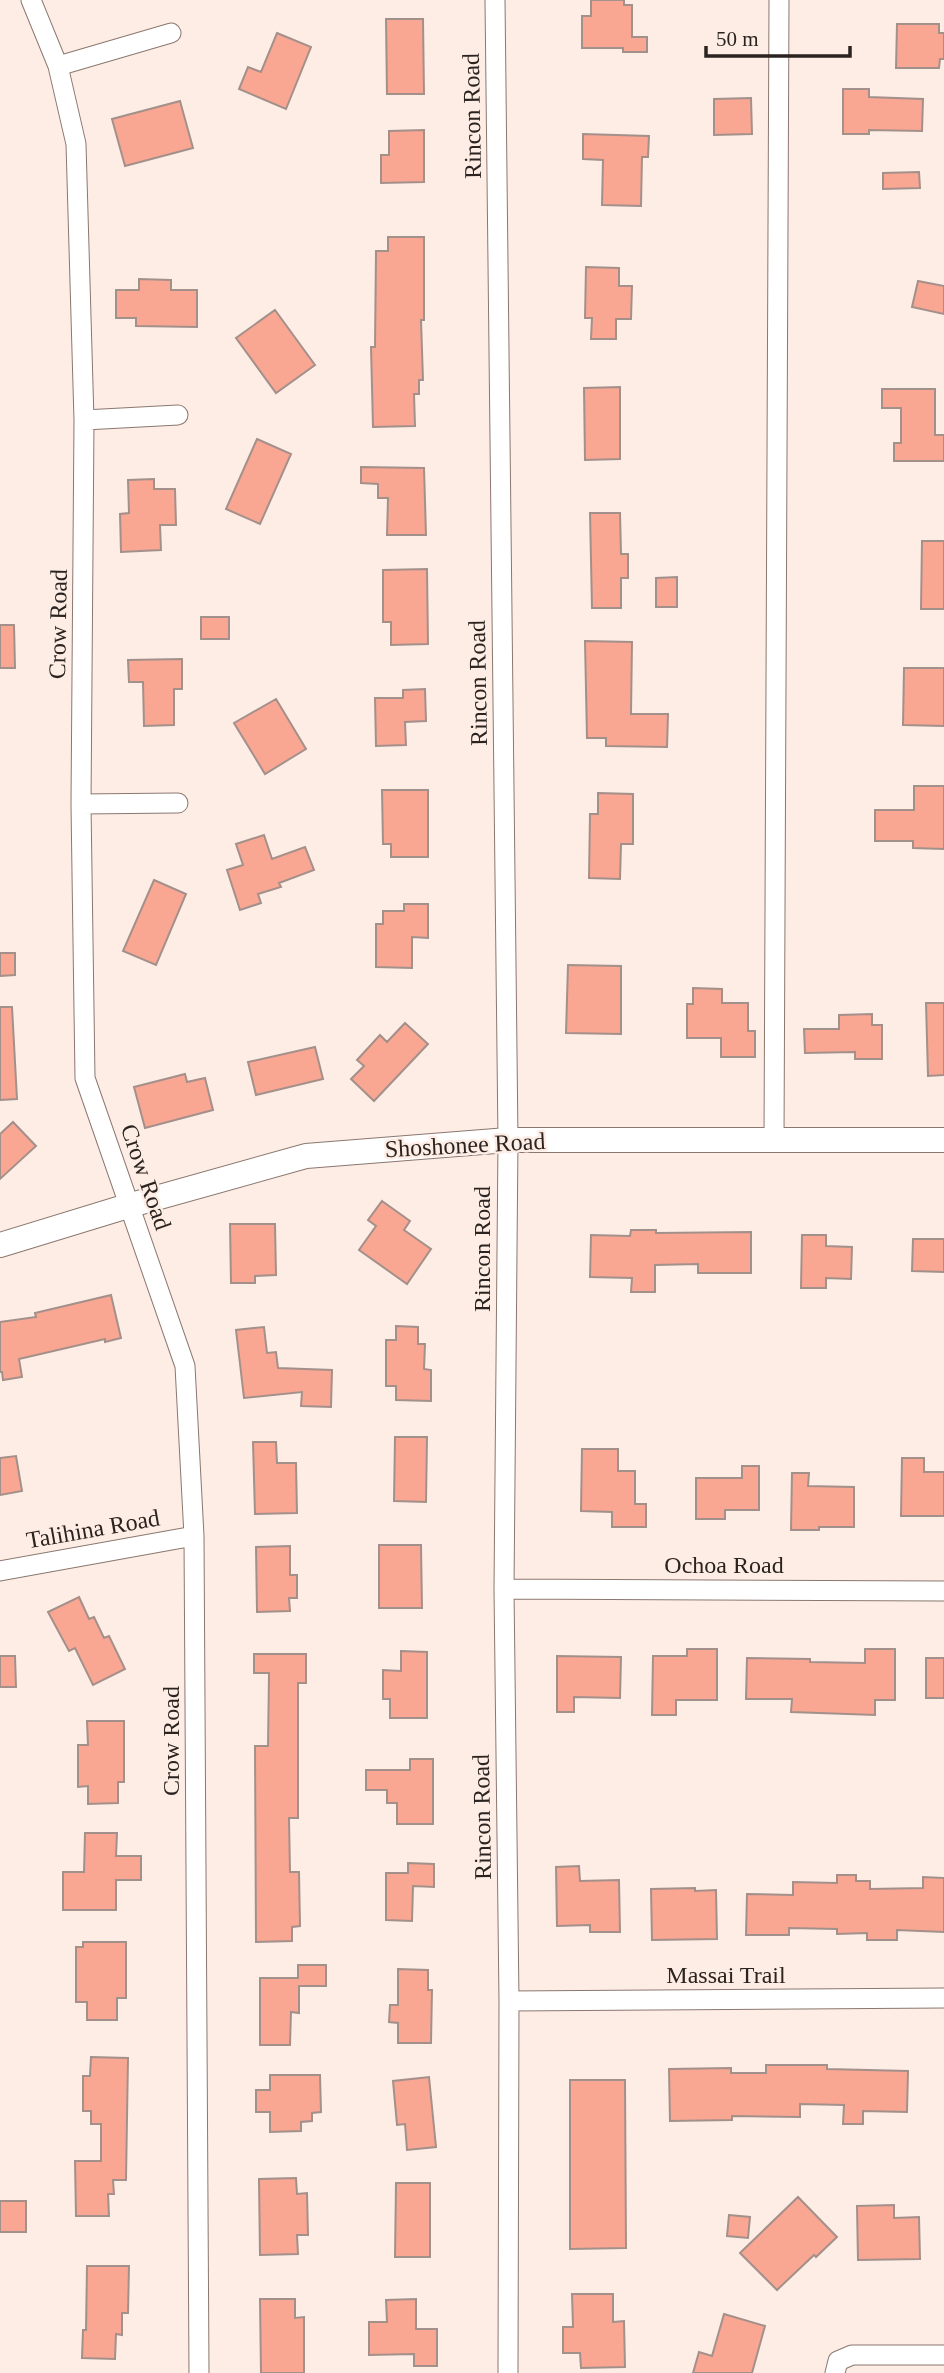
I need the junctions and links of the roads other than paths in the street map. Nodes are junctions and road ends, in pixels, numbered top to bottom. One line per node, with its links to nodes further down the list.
1 (31, 0): 5 (street, Crow Road)
2 (495, 0): 10 (street, Rincon Road)
3 (779, 0): 11 (street)
4 (172, 33): 5 (street)
5 (58, 66): 7 (street, Crow Road)
6 (178, 415): 7 (street)
7 (84, 420): 9 (street, Crow Road)
8 (178, 803): 9 (street)
9 (81, 804): 13 (street, Crow Road)
10 (508, 1140): 11 (street, Shoshonee Road); 13 (street, Shoshonee Road); 17 (street, Rincon Road)
11 (774, 1140): 12 (street, Shoshonee Road)
12 (944, 1140)
13 (131, 1205): 14 (street, Shoshonee Road); 15 (street, Crow Road)
14 (0, 1245)
15 (194, 1536): 16 (street, Talihina Road); 22 (street, Crow Road)
16 (0, 1571)
17 (504, 1589): 18 (street, Ochoa Road); 20 (street, Rincon Road)
18 (944, 1591)
19 (944, 1998): 20 (street, Massai Trail)
20 (509, 2001): 23 (street, Rincon Road)
21 (944, 2355): 24 (street)
22 (199, 2373)
23 (508, 2373)
24 (835, 2373)

